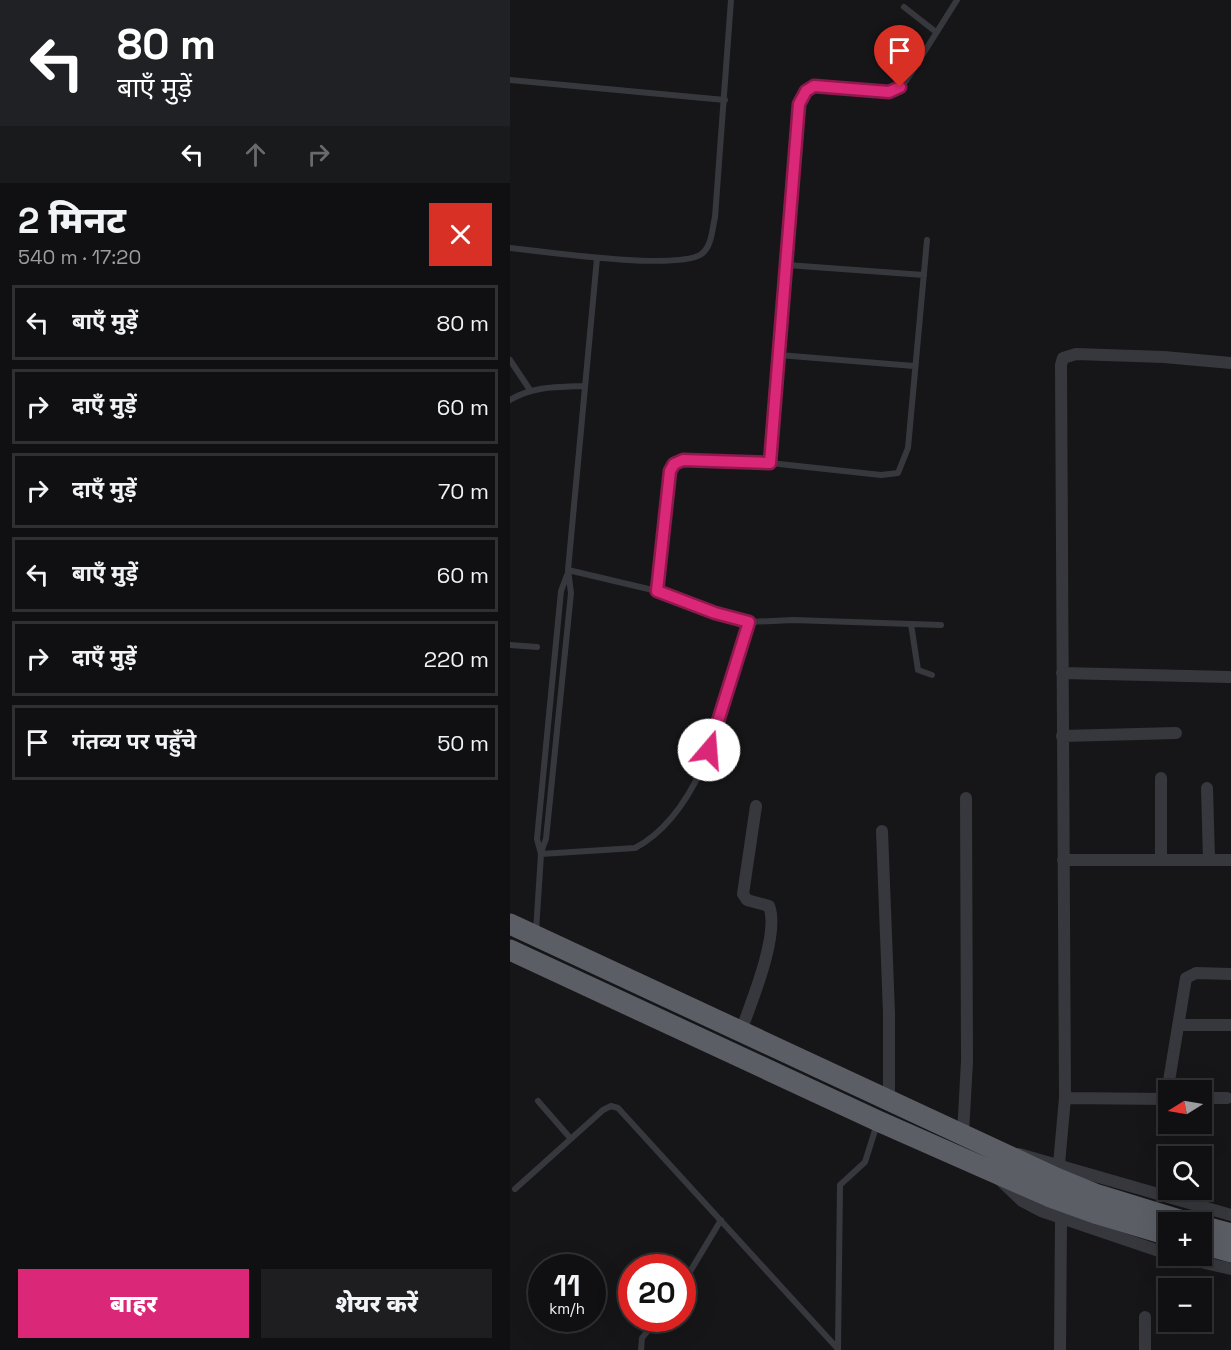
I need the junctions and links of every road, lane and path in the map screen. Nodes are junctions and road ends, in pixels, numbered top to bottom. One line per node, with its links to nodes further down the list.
1 (731, 0): 6 (lane)
2 (957, 0): 4 (lane)
3 (904, 7): 4 (lane)
4 (936, 32): 10 (lane)
5 (510, 80): 6 (lane)
6 (725, 100): 9 (lane)
7 (927, 240): 11 (lane)
8 (510, 248): 9 (lane)
9 (597, 258): 16 (lane)
10 (787, 265): 11 (lane); 12 (lane)
11 (924, 275): 15 (lane)
12 (779, 355): 15 (lane); 19 (lane)
13 (510, 360): 17 (lane)
14 (1231, 363): 27 (street)
15 (914, 366): 19 (lane)
16 (584, 386): 17 (lane); 20 (lane)
17 (530, 390): 18 (lane)
18 (510, 400)
19 (770, 463): 21 (lane)
20 (568, 572): 21 (lane); 37 (lane); 37 (lane)
21 (657, 591): 22 (lane)
22 (749, 622): 23 (lane); 37 (lane)
23 (911, 624): 24 (lane); 28 (lane)
24 (941, 625)
25 (510, 645): 26 (lane)
26 (537, 647)
27 (1062, 673): 29 (street); 31 (street)
28 (932, 675)
29 (1229, 676)
30 (1176, 733): 31 (street)
31 (1062, 736): 39 (street)
32 (1161, 778): 38 (street)
33 (1207, 788): 40 (street)
34 (966, 798): 57 (street)
35 (756, 806): 48 (street)
36 (882, 831): 53 (street)
37 (541, 853): 43 (lane)
38 (1161, 859): 39 (street); 40 (street)
39 (1064, 860): 50 (street)
40 (1209, 860): 41 (street)
41 (1231, 860)
42 (510, 924): 43 (highway)
43 (536, 936): 48 (highway)
44 (510, 950): 56 (highway)
45 (1231, 974): 46 (street)
46 (1178, 1025): 47 (street); 49 (street)
47 (1231, 1025)
48 (741, 1031): 53 (highway)
49 (1170, 1080)
50 (1065, 1098): 54 (street); 60 (street)
51 (1212, 1098): 52 (street)
52 (1227, 1098)
53 (888, 1099): 57 (highway)
54 (1158, 1099)
55 (538, 1101): 58 (lane)
56 (878, 1121): 59 (highway); 77 (lane)
57 (963, 1134): 59 (highway)
58 (571, 1139): 61 (lane); 65 (lane)
59 (993, 1160): 60 (street); 62 (highway); 64 (street); 67 (highway)
60 (1059, 1164): 63 (street)
61 (515, 1189)
62 (1158, 1213)
63 (1231, 1215)
64 (1061, 1219): 70 (street); 79 (street)
65 (721, 1220): 72 (lane); 77 (lane)
66 (1212, 1229): 68 (highway)
67 (1158, 1232)
68 (1231, 1234)
69 (1212, 1247): 71 (highway)
70 (1158, 1251)
71 (1231, 1252)
72 (696, 1262)
73 (1212, 1265): 74 (street)
74 (1231, 1269)
75 (1144, 1317): 80 (street)
76 (647, 1332): 78 (lane)
77 (838, 1349)
78 (641, 1350)
79 (1060, 1350)
80 (1145, 1350)

